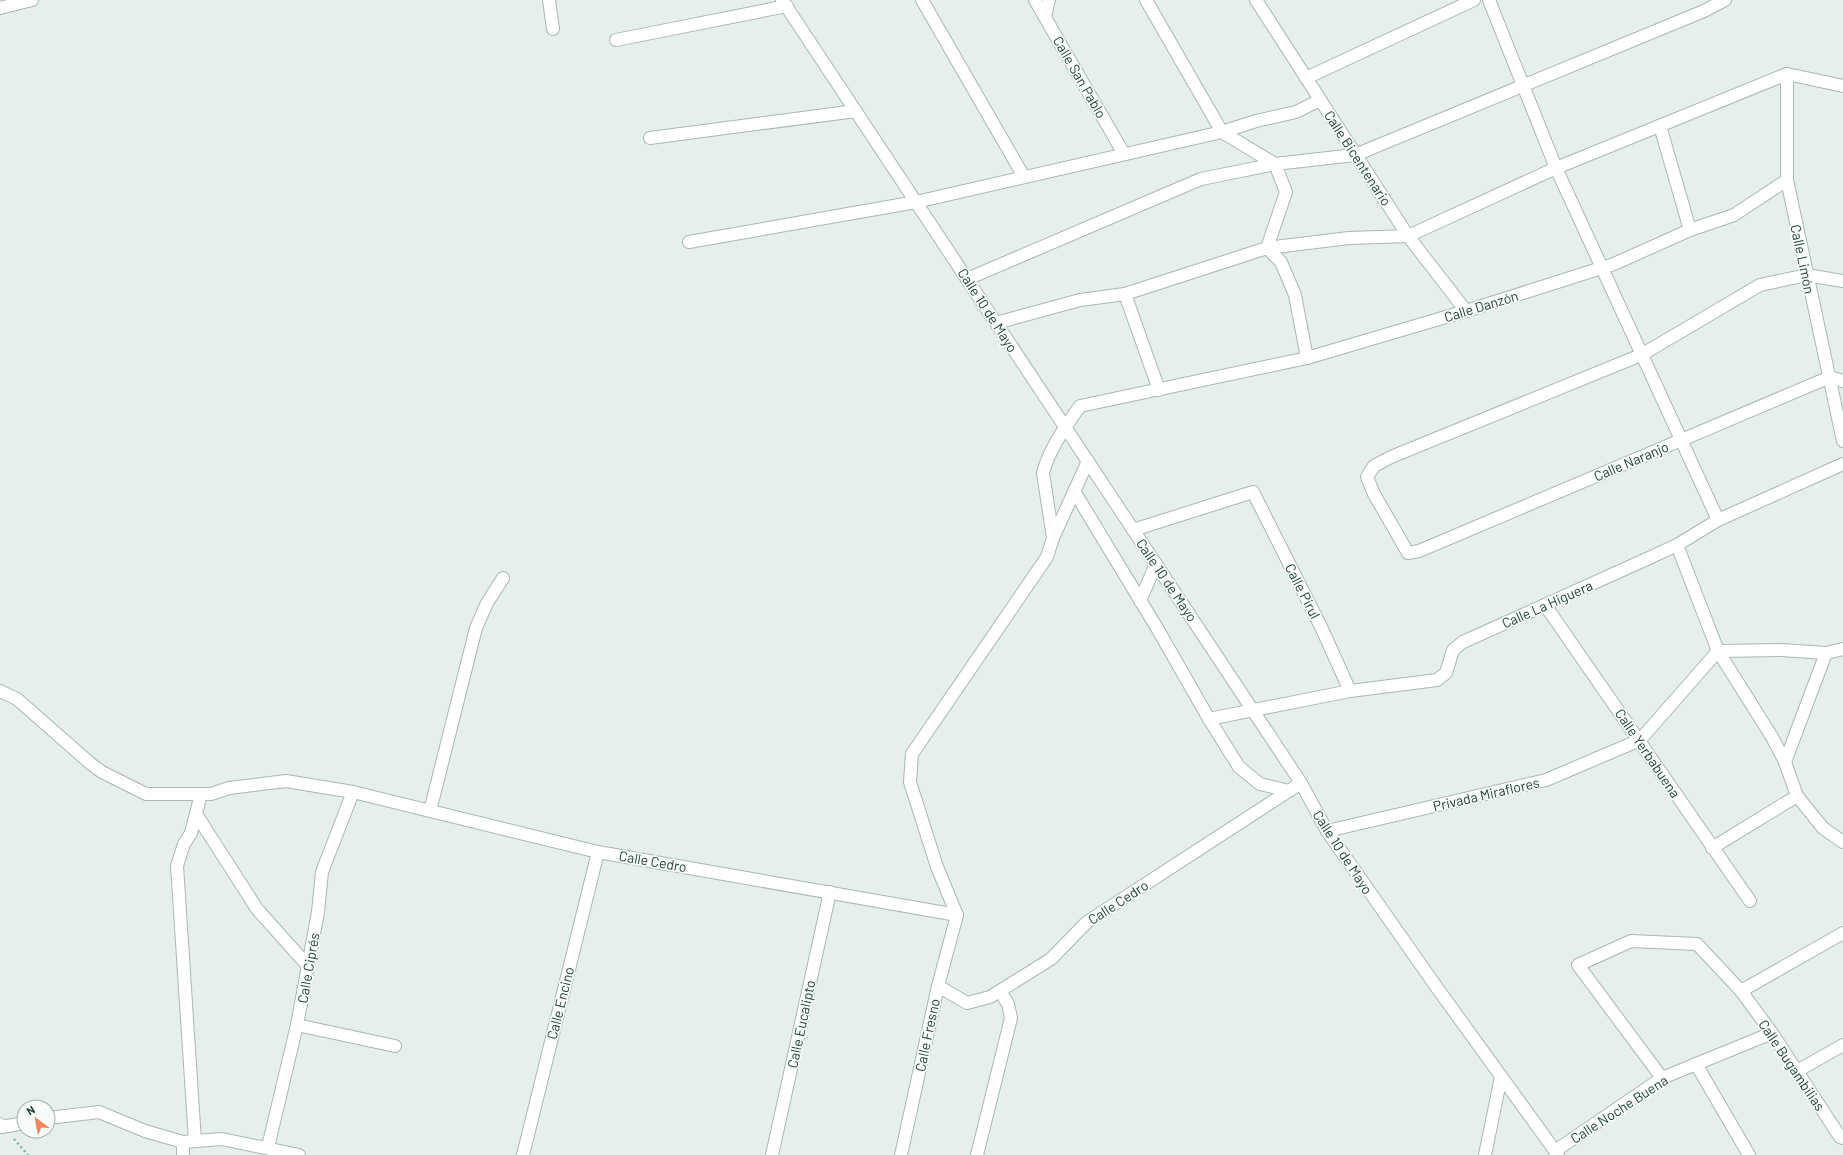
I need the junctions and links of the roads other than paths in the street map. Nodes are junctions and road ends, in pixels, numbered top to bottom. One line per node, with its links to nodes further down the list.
1 (32, 0): 13 (street)
2 (549, 0): 15 (street)
3 (922, 0): 30 (street)
4 (1035, 0): 14 (street, Calle San Pablo)
5 (1049, 0): 14 (street)
6 (1146, 0): 24 (street)
7 (1474, 0): 18 (street)
8 (1489, 0): 19 (street)
9 (1725, 0): 12 (street)
10 (1260, 1): 18 (street, Calle Bicentenario)
11 (784, 3): 16 (street); 22 (street, Calle 10 de Mayo)
12 (1702, 6): 19 (street)
13 (0, 8)
14 (1045, 17): 26 (street, Calle San Pablo)
15 (553, 29)
16 (616, 40)
17 (1787, 74): 20 (street); 23 (street); 31 (street, Calle Limón)
18 (1306, 78): 21 (street, Calle Bicentenario)
19 (1523, 86): 27 (street); 29 (street)
20 (1843, 86)
21 (1320, 100): 24 (street); 27 (street, Calle Bicentenario)
22 (856, 111): 25 (street); 32 (street, Calle 10 de Mayo)
23 (1660, 126): 29 (street); 33 (street)
24 (1222, 132): 26 (street); 28 (street)
25 (650, 138)
26 (1124, 154): 30 (street)
27 (1355, 155): 28 (street); 34 (street, Calle Bicentenario)
28 (1275, 164): 36 (street); 39 (street)
29 (1556, 168): 34 (street); 37 (street)
30 (1024, 177): 32 (street)
31 (1787, 180): 33 (street, Calle Danzón); 38 (street, Calle Limón)
32 (916, 202): 35 (street); 39 (street, Calle 10 de Mayo)
33 (1690, 230): 37 (street, Calle Danzón)
34 (1408, 236): 36 (street); 42 (street, Calle Bicentenario)
35 (689, 242)
36 (1267, 248): 41 (street); 45 (street)
37 (1603, 267): 42 (street, Calle Danzón); 44 (street)
38 (1807, 275): 40 (street); 44 (street); 46 (street, Calle Limón)
39 (967, 279): 43 (street, Calle 10 de Mayo)
40 (1843, 281)
41 (1125, 294): 43 (street); 48 (street)
42 (1466, 311): 45 (street, Calle Danzón)
43 (996, 323): 49 (street, Calle 10 de Mayo)
44 (1641, 355): 50 (street); 50 (street, Calle Naranjo)
45 (1307, 358): 48 (street, Calle Danzón)
46 (1830, 377): 47 (street); 50 (street, Calle Naranjo); 51 (street, Calle Limón)
47 (1843, 381)
48 (1159, 390): 49 (street, Calle Danzón)
49 (1066, 427): 52 (street, Calle 10 de Mayo); 57 (street, Calle Danzón)
50 (1681, 440): 55 (street)
51 (1843, 441)
52 (1088, 461): 54 (street); 56 (street, Calle 10 de Mayo)
53 (1843, 464): 55 (street, Calle La Higuera)
54 (1074, 491): 57 (street); 61 (street)
55 (1718, 520): 58 (street, Calle La Higuera)
56 (1134, 530): 59 (street, Calle 10 de Mayo); 67 (street, Calle Pirul)
57 (1052, 538): 85 (street)
58 (1677, 545): 62 (street, Calle La Higuera); 64 (street)
59 (1156, 564): 61 (street); 68 (street, Calle 10 de Mayo)
60 (503, 578): 77 (street)
61 (1140, 601): 69 (street)
62 (1545, 605): 67 (street, Calle La Higuera); 70 (street, Calle Yerbabuena)
63 (1843, 648): 65 (street)
64 (1718, 651): 65 (street); 70 (street); 71 (street)
65 (1826, 653): 71 (street)
66 (0, 691): 75 (street, Calle Cedro)
67 (1350, 691): 68 (street, Calle La Higuera)
68 (1253, 711): 69 (street, Calle La Higuera); 72 (street, Calle 10 de Mayo)
69 (1209, 719): 73 (street)
70 (1640, 740): 79 (street, Privada Miraflores); 81 (street, Calle Yerbabuena)
71 (1785, 762): 76 (street)
72 (1301, 783): 73 (street, Calle Cedro); 79 (street, Calle 10 de Mayo)
73 (1289, 791): 89 (street, Calle Cedro)
74 (353, 792): 75 (street, Calle Cedro); 77 (street, Calle Cedro); 87 (street, Calle Ciprés)
75 (201, 794): 78 (street)
76 (1797, 796): 80 (street); 81 (street)
77 (430, 811): 82 (street, Calle Cedro)
78 (196, 814): 87 (street); 103 (street)
79 (1327, 831): 97 (street, Calle 10 de Mayo)
80 (1843, 842)
81 (1712, 848): 84 (street, Calle Yerbabuena)
82 (598, 852): 83 (street, Calle Cedro); 108 (street, Calle Encino)
83 (830, 892): 85 (street, Calle Cedro); 109 (street, Calle Eucalipto)
84 (1750, 901)
85 (957, 915): 88 (street, Calle Fresno)
86 (1843, 933): 90 (street)
87 (308, 966): 91 (street, Calle Ciprés)
88 (938, 986): 89 (street, Calle Cedro); 110 (street, Calle Fresno)
89 (1000, 991): 111 (street)
90 (1741, 991): 92 (street, Calle Bugambilias); 98 (street, Calle Bugambilias)
91 (297, 1025): 94 (street); 104 (street, Calle Ciprés)
92 (1772, 1033): 95 (street, Calle Noche Buena); 96 (street, Calle Bugambilias)
93 (1843, 1045): 96 (street)
94 (395, 1046)
95 (1696, 1064): 98 (street, Calle Noche Buena); 113 (street)
96 (1797, 1071): 102 (street, Calle Bugambilias)
97 (1501, 1077): 105 (street, Calle 10 de Mayo); 112 (street)
98 (1662, 1078): 105 (street, Calle Noche Buena)
99 (56, 1117): 103 (street)
100 (16, 1124): 101 (street)
101 (1, 1126)
102 (1843, 1138)
103 (189, 1141): 104 (street); 106 (street)
104 (268, 1148): 107 (street)
105 (1557, 1153)
106 (182, 1155)
107 (299, 1155)
108 (523, 1155)
109 (772, 1155)
110 (901, 1155)
111 (977, 1155)
112 (1485, 1155)
113 (1748, 1155)

